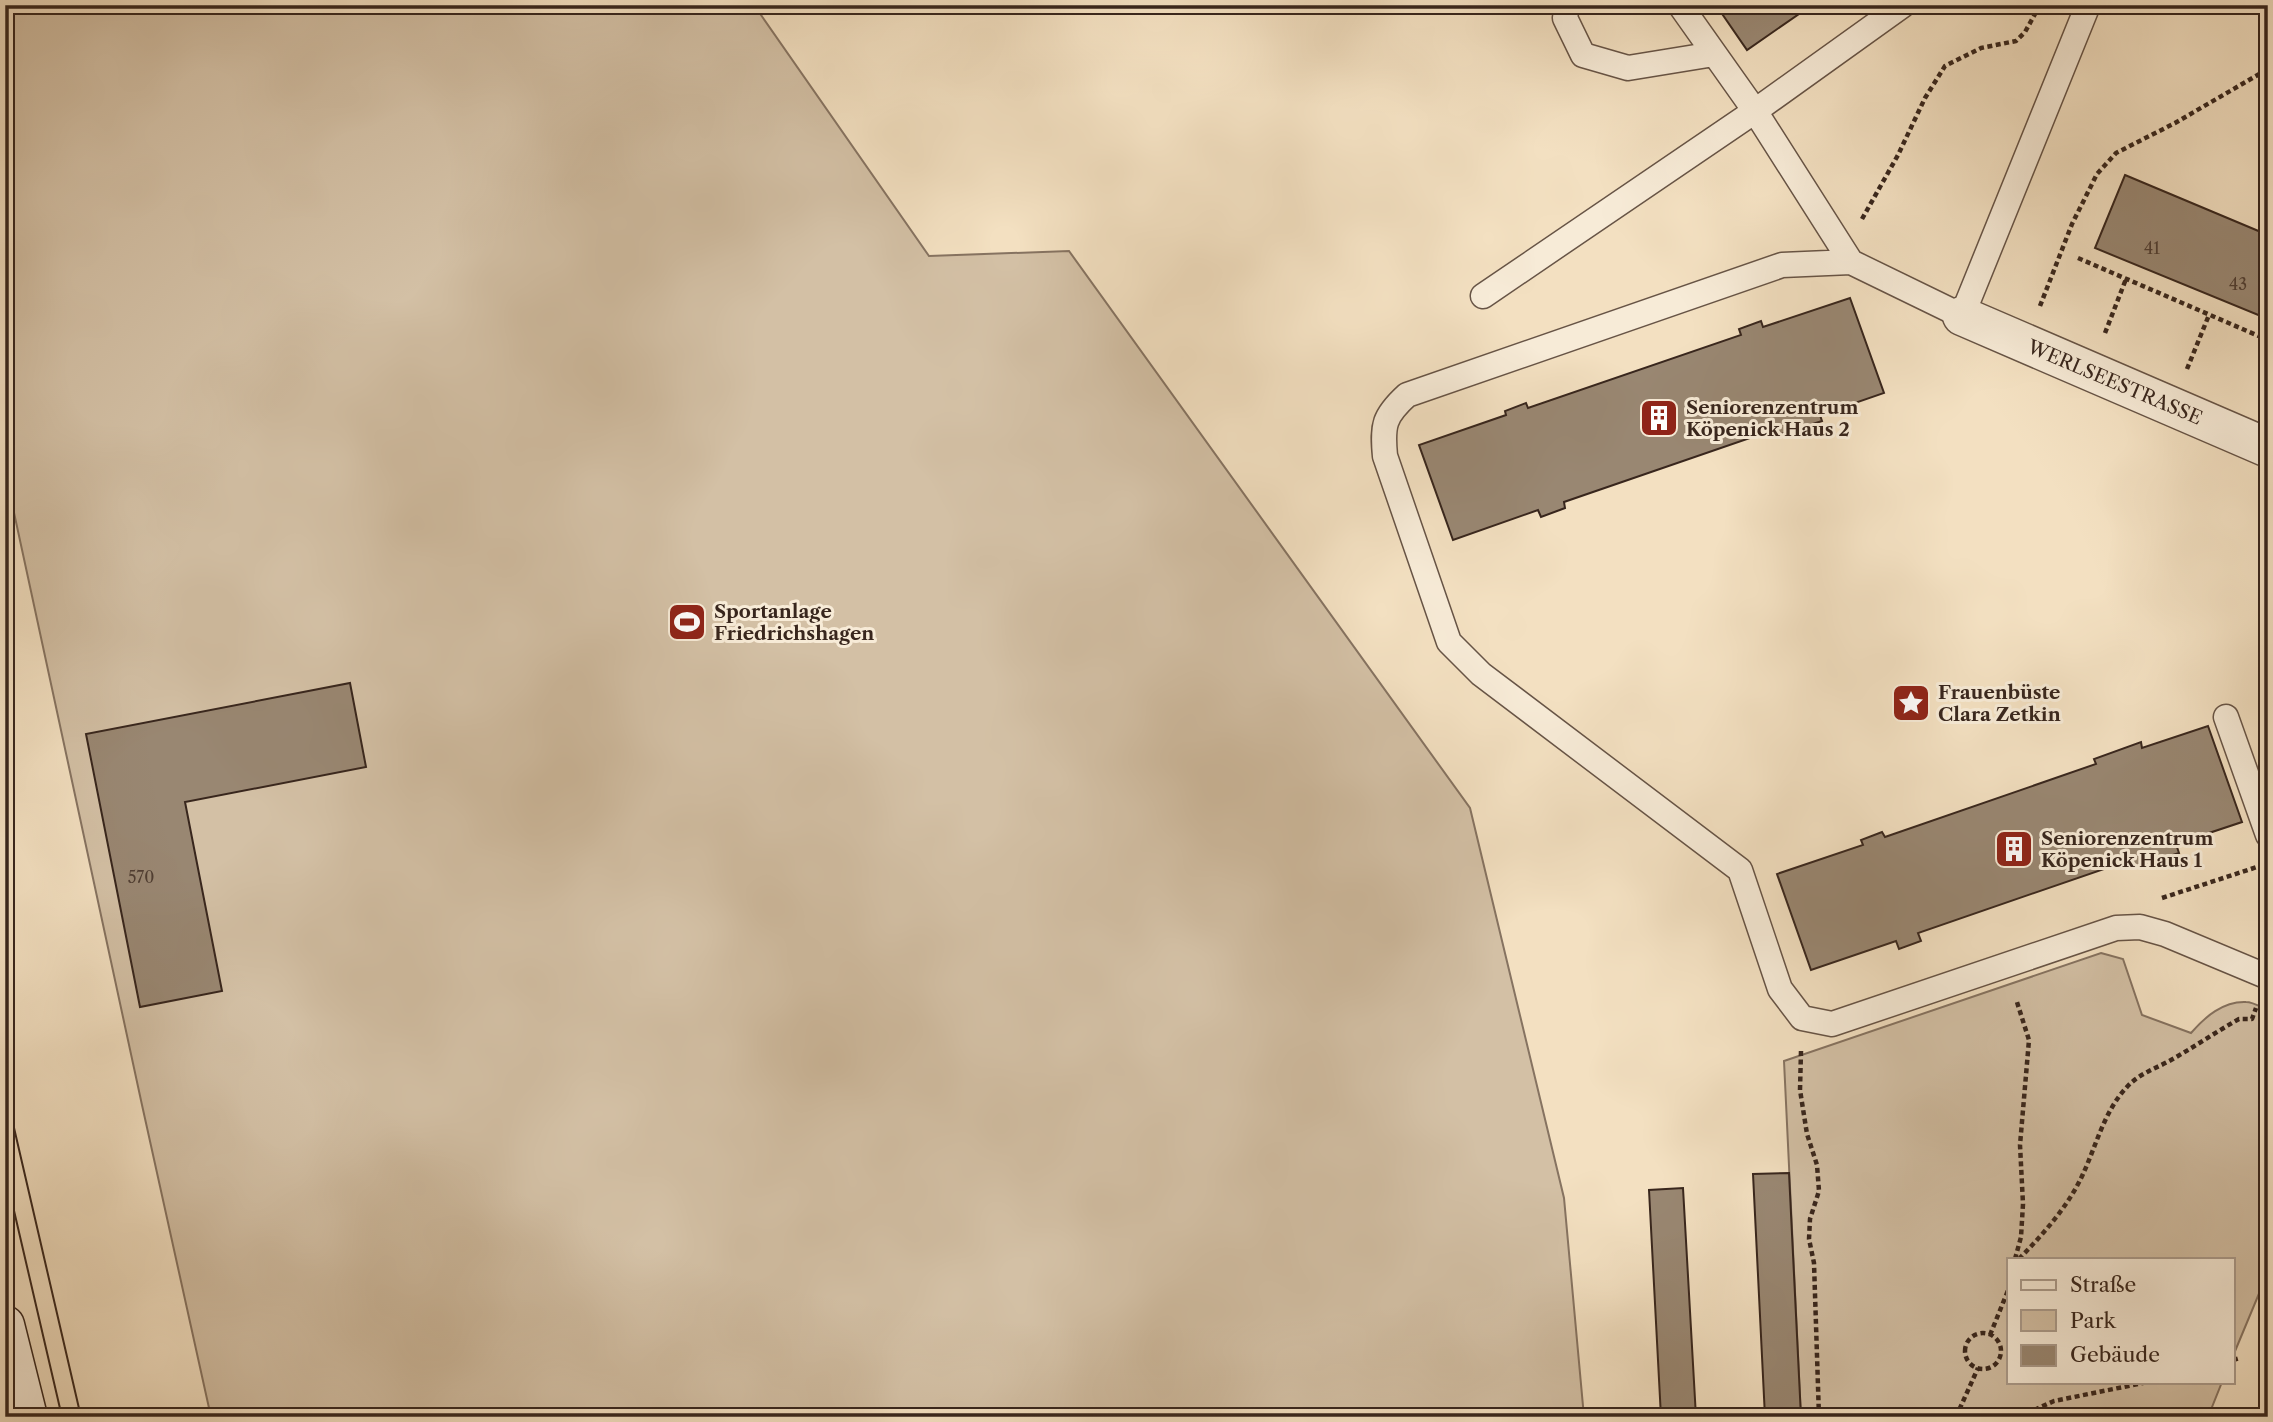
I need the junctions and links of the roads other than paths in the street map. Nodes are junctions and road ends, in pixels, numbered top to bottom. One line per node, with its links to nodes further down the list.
1 (1567, 5): 5 (lane)
2 (1680, 5): 5 (lane)
3 (1903, 5): 6 (lane)
4 (2088, 5): 9 (lane)
5 (1714, 54): 6 (lane)
6 (1755, 111): 7 (lane); 8 (lane)
7 (1845, 253): 9 (lane); 13 (lane)
8 (1483, 296)
9 (1962, 316): 10 (street, WERLSEESTRASSE)
10 (2268, 448)
11 (2226, 717): 12 (lane)
12 (2268, 835)
13 (2264, 988)
14 (5, 1325): 15 (street)
15 (27, 1417)

